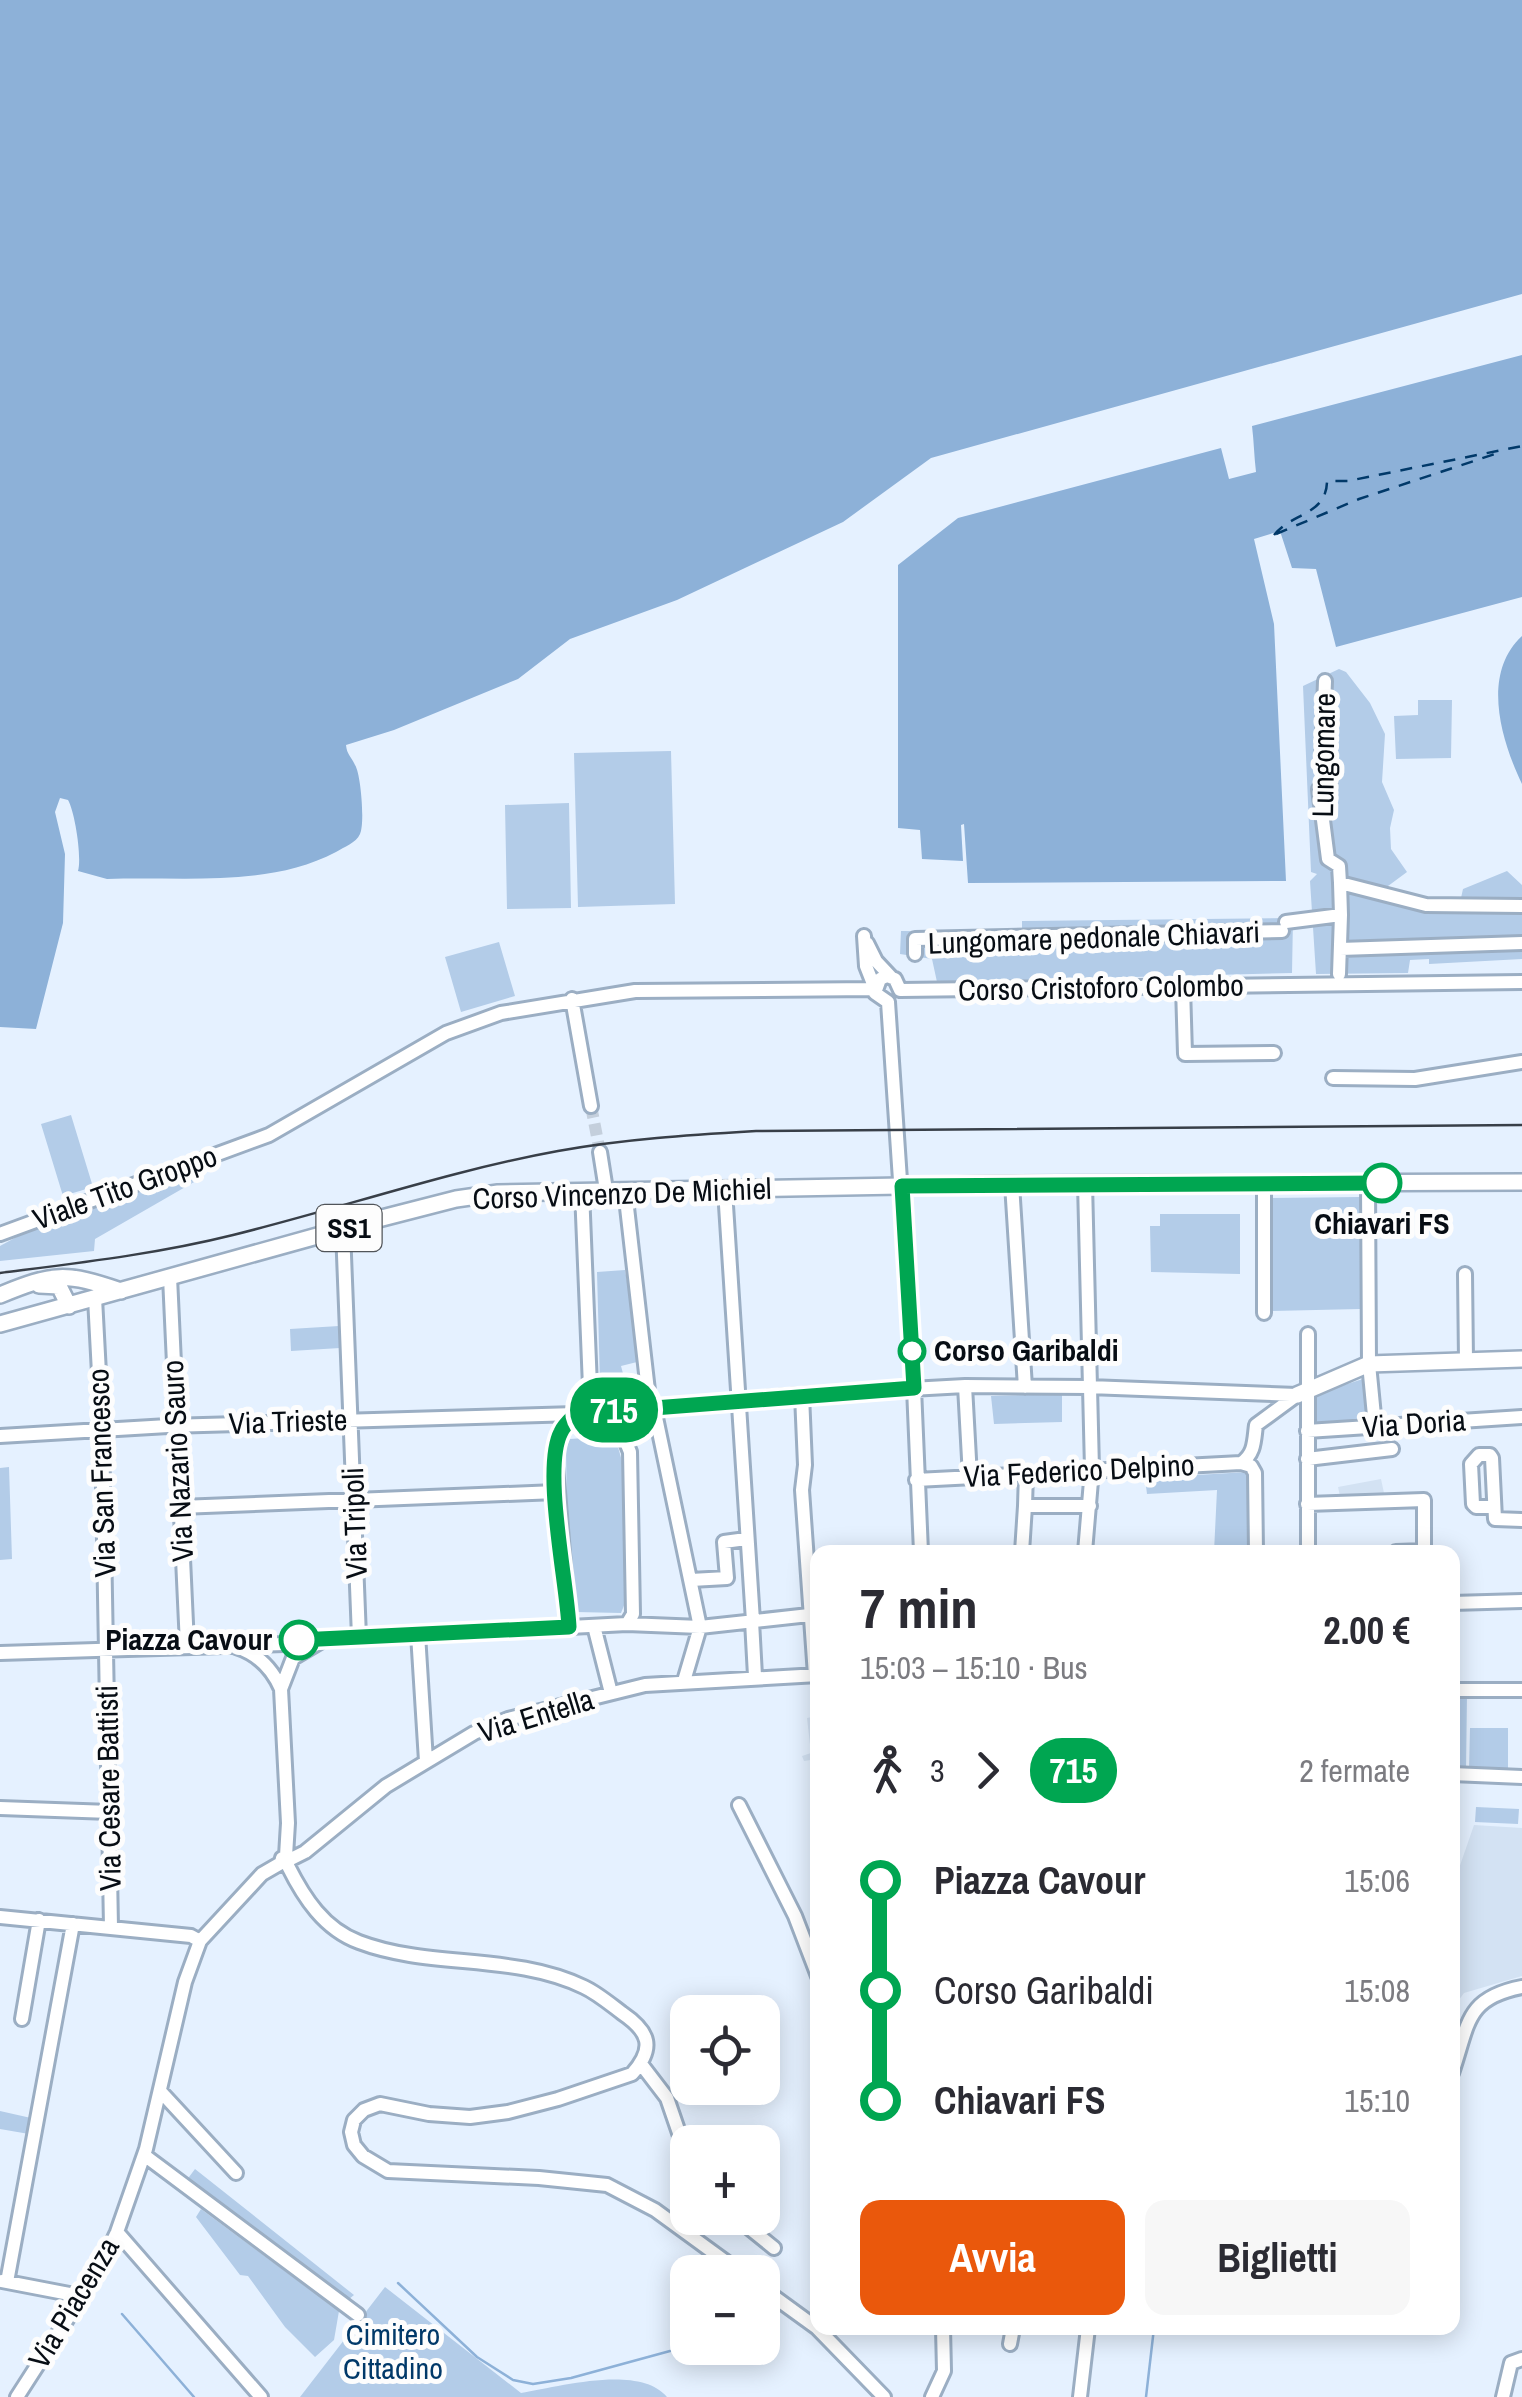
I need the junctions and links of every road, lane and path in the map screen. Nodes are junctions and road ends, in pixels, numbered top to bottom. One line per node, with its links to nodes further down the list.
1 (1326, 680): 2 (street, Lungomare)
2 (1340, 883): 3 (street); 4 (street)
3 (1522, 906)
4 (1336, 916): 6 (street); 7 (street, Lungomare pedonale Chiavari)
5 (1522, 943): 6 (street)
6 (1340, 949): 8 (street)
7 (916, 954)
8 (1339, 974)
9 (892, 977): 12 (street); 12 (street); 13 (street)
10 (1522, 982): 11 (street, Corso Cristoforo Colombo)
11 (1183, 988): 13 (street, Corso Cristoforo Colombo); 16 (street)
12 (875, 990): 14 (street); 15 (street)
13 (900, 990): 15 (street)
14 (572, 999): 19 (street); 32 (street, Viale Tito Groppo)
15 (888, 1002): 26 (street)
16 (1274, 1053)
17 (1522, 1062): 18 (street)
18 (1333, 1078)
19 (591, 1106)
20 (600, 1152): 27 (street)
21 (1522, 1182): 23 (main road)
22 (1264, 1183): 23 (main road); 25 (main road, SS1); 40 (street)
23 (1368, 1183): 45 (street)
24 (1012, 1184): 25 (main road, SS1); 26 (main road, SS1); 48 (street)
25 (1084, 1184): 47 (street)
26 (902, 1186): 29 (main road, Corso Vincenzo De Michiel / SS1); 49 (street)
27 (606, 1190): 28 (main road, Corso Vincenzo De Michiel / SS1); 30 (main road, Corso Vincenzo De Michiel / SS1)
28 (624, 1190): 29 (main road, Corso Vincenzo De Michiel / SS1); 53 (street)
29 (725, 1190): 52 (street)
30 (582, 1191): 31 (main road, Corso Vincenzo De Michiel / SS1); 54 (street)
31 (343, 1230): 34 (main road, Corso Vincenzo De Michiel / SS1); 56 (street, Via Tripoli)
32 (0, 1234)
33 (1465, 1274): 44 (street)
34 (170, 1277): 36 (main road, Corso Vincenzo De Michiel / SS1); 57 (street, Via Nazario Sauro)
35 (30, 1284): 36 (main road); 37 (main road); 39 (main road)
36 (121, 1291): 38 (main road, Corso Vincenzo De Michiel / SS1)
37 (0, 1295)
38 (95, 1298): 39 (main road, Corso Vincenzo De Michiel / SS1); 59 (street, Via San Francesco)
39 (68, 1306): 41 (main road, Corso Vincenzo De Michiel / SS1)
40 (1264, 1313)
41 (0, 1324)
42 (1308, 1334): 50 (street)
43 (1522, 1359): 44 (main road)
44 (1466, 1361): 45 (main road)
45 (1369, 1364): 50 (main road); 58 (street)
46 (965, 1386): 48 (street, Via Trieste); 49 (street, Via Trieste); 67 (street)
47 (1089, 1386): 48 (street, Via Trieste); 50 (street, Via Trieste); 65 (street)
48 (1025, 1387)
49 (914, 1388): 51 (street, Via Trieste); 68 (street)
50 (1302, 1393): 60 (street); 64 (street)
51 (802, 1395): 52 (street, Via Trieste); 84 (street)
52 (740, 1400): 53 (street, Via Trieste); 77 (street)
53 (652, 1408): 54 (street, Via Trieste); 85 (street)
54 (590, 1412): 56 (street, Via Trieste); 69 (street); 90 (street)
55 (1522, 1417): 58 (street, Via Doria)
56 (350, 1420): 57 (street, Via Trieste); 70 (street, Via Tripoli)
57 (176, 1426): 59 (street, Via Trieste); 74 (street, Via Nazario Sauro)
58 (1375, 1426): 60 (street, Via Doria)
59 (102, 1430): 61 (street, Via Trieste); 100 (street, Via San Francesco)
60 (1307, 1430): 63 (street)
61 (0, 1436)
62 (1392, 1449): 63 (street)
63 (1306, 1459): 71 (street)
64 (1241, 1463): 65 (street, Via Federico Delpino); 81 (street)
65 (1092, 1469): 66 (street, Via Federico Delpino); 73 (street)
66 (1026, 1472): 67 (street, Via Federico Delpino); 72 (street)
67 (970, 1477): 68 (street, Via Federico Delpino)
68 (916, 1480): 78 (street)
69 (556, 1492): 70 (street); 92 (street)
70 (354, 1499): 74 (street); 95 (street, Via Tripoli)
71 (1307, 1504): 82 (street); 83 (street)
72 (1025, 1506): 73 (street); 79 (street)
73 (1090, 1506): 80 (street)
74 (180, 1507): 99 (street, Via Nazario Sauro)
75 (1494, 1507): 76 (street)
76 (1522, 1520)
77 (746, 1539): 85 (street); 89 (street)
78 (921, 1545)
79 (1022, 1545)
80 (1086, 1545)
81 (1256, 1545)
82 (1308, 1545)
83 (1424, 1545)
84 (810, 1577)
85 (690, 1580): 93 (street)
86 (1522, 1601): 87 (street)
87 (1460, 1604)
88 (810, 1614): 89 (street)
89 (752, 1621): 93 (street); 104 (street)
90 (627, 1624): 91 (street); 93 (street)
91 (594, 1626): 92 (street); 108 (street)
92 (569, 1627): 94 (street)
93 (700, 1627): 105 (street)
94 (418, 1634): 95 (street); 109 (street)
95 (359, 1637): 96 (street)
96 (328, 1639): 98 (street); 102 (street)
97 (224, 1644): 98 (street); 99 (street); 102 (street)
98 (280, 1644): 102 (street); 102 (street)
99 (187, 1645): 100 (street)
100 (107, 1648): 101 (street); 114 (street, Via Cesare Battisti)
101 (0, 1653)
102 (280, 1666): 115 (street)
103 (810, 1675): 104 (street, Via Entella)
104 (756, 1676): 105 (street, Via Entella)
105 (684, 1681): 108 (street, Via Entella)
106 (1460, 1690): 107 (street)
107 (1522, 1690)
108 (611, 1693): 109 (street, Via Entella)
109 (426, 1761): 115 (street, Via Entella)
110 (1460, 1774): 111 (street)
111 (1522, 1777)
112 (739, 1804): 121 (street)
113 (0, 1808): 114 (street)
114 (110, 1812): 119 (street, Via Cesare Battisti)
115 (287, 1861): 120 (street, Via Entella); 125 (street)
116 (0, 1917): 117 (street)
117 (40, 1920): 118 (street); 123 (street)
118 (73, 1924): 119 (street); 134 (street)
119 (111, 1928): 120 (street)
120 (200, 1941): 126 (street, Via Piacenza)
121 (810, 1955)
122 (1522, 1987): 124 (street)
123 (22, 2019)
124 (1460, 2049)
125 (641, 2064): 127 (street); 133 (street)
126 (161, 2092): 128 (street, Via Piacenza); 129 (street)
127 (676, 2125)
128 (144, 2155): 130 (street, Via Piacenza); 137 (street)
129 (236, 2173)
130 (118, 2232): 135 (street, Via Piacenza); 146 (street)
131 (758, 2235): 132 (street)
132 (774, 2248)
133 (717, 2255)
134 (4, 2282): 135 (street)
135 (80, 2296): 145 (street, Via Piacenza)
136 (780, 2301): 138 (street)
137 (358, 2316)
138 (810, 2323)
139 (824, 2335): 147 (street)
140 (943, 2335): 148 (street)
141 (1012, 2335): 143 (street)
142 (1087, 2335): 149 (street)
143 (1010, 2344)
144 (1522, 2359): 150 (street)
145 (17, 2397)
146 (261, 2397)
147 (884, 2397)
148 (932, 2397)
149 (1080, 2397)
150 (1503, 2397)

